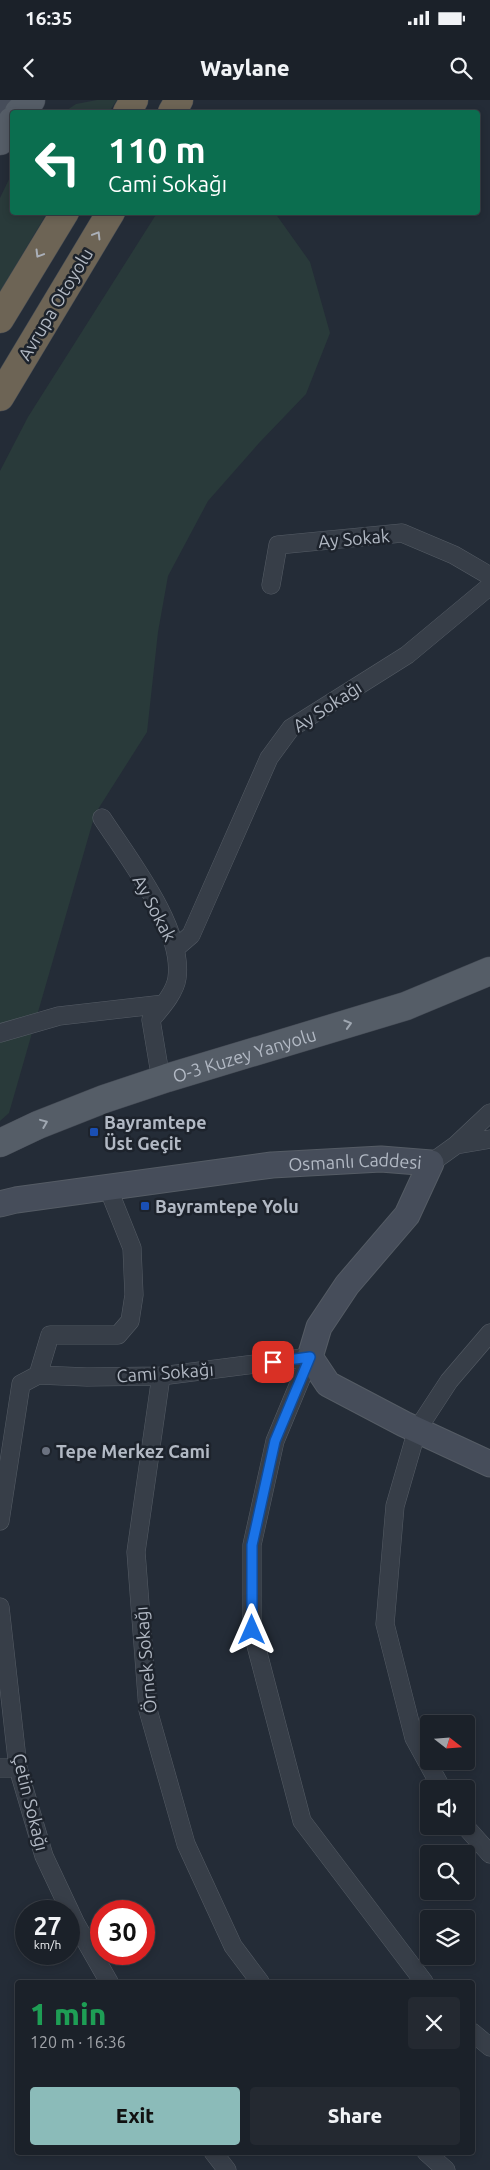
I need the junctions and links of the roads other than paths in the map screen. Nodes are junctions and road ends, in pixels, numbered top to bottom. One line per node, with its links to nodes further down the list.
1 (31, 100): 2 (main road)
2 (21, 110)
3 (10, 124): 4 (main road)
4 (0, 141)
5 (63, 215): 7 (highway, one-way to 7)
6 (108, 215): 8 (highway, Avrupa Otoyolu, one-way to 6)
7 (0, 319)
8 (0, 397)
9 (490, 576): 10 (street, Ay Sokak)
10 (271, 585)
11 (490, 586): 13 (street, Ay Sokağı)
12 (102, 818): 13 (street, Ay Sokak)
13 (176, 948): 15 (street, Ay Sokak)
14 (490, 971): 17 (main road, O-3 Kuzey Yanyolu, one-way to 14)
15 (164, 1004): 16 (street); 17 (street, Ay Sokak)
16 (0, 1033)
17 (161, 1080): 20 (main road, O-3 Kuzey Yanyolu, one-way to 17)
18 (490, 1113): 21 (street)
19 (490, 1139): 21 (street)
20 (0, 1143)
21 (456, 1145): 22 (street)
22 (431, 1162): 23 (main road, Osmanlı Caddesi); 26 (main road, Osmanlı Caddesi)
23 (108, 1188): 24 (main road, Osmanlı Caddesi); 27 (street)
24 (5, 1200)
25 (490, 1333): 29 (street)
26 (310, 1357): 28 (street, Cami Sokağı); 29 (main road); 40 (street)
27 (38, 1375): 28 (street, Cami Sokağı); 31 (street)
28 (160, 1376): 39 (street, Örnek Sokağı)
29 (417, 1430): 30 (main road); 35 (street)
30 (490, 1464)
31 (0, 1521)
32 (0, 1607): 34 (street, Çetin Sokağı)
33 (0, 1768): 34 (street)
34 (18, 1768): 38 (street, Çetin Sokağı)
35 (437, 1780)
36 (473, 1835): 37 (street)
37 (490, 1854)
38 (108, 1980)
39 (258, 1980)
40 (422, 1980)
41 (475, 2034): 42 (street)
42 (490, 2046)
43 (216, 2155): 45 (street)
44 (429, 2155): 46 (street)
45 (227, 2170)
46 (446, 2170)

